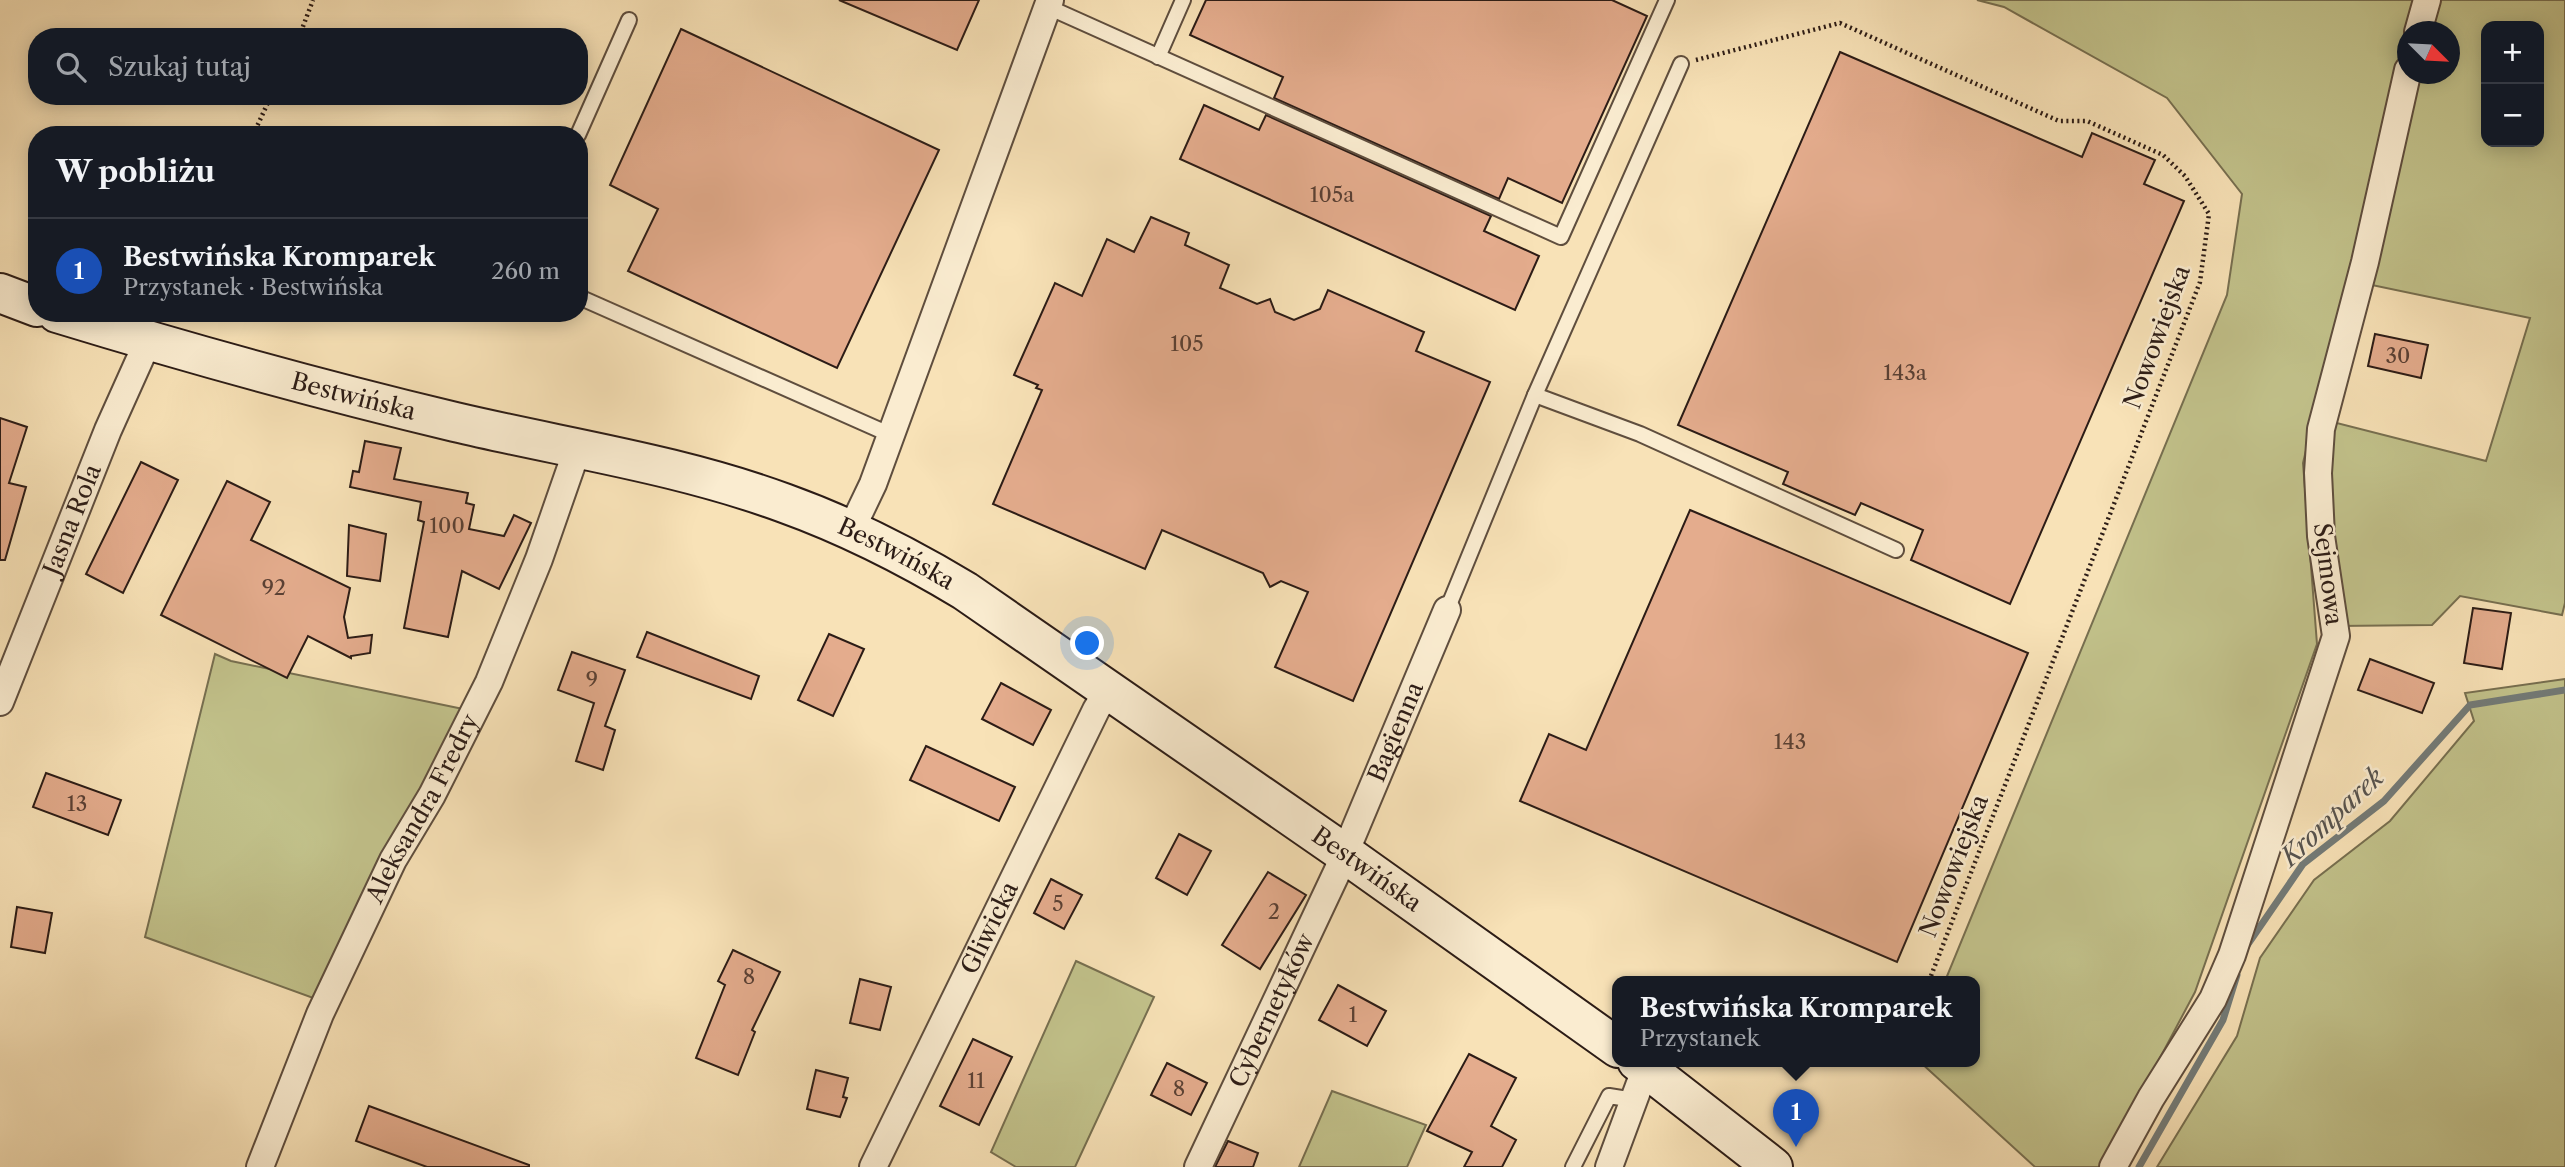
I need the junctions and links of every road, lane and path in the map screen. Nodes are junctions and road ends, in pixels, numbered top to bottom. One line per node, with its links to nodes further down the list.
1 (313, 0): 8 (path)
2 (1183, 0): 9 (lane)
3 (1667, 0): 9 (lane)
4 (2427, 0): 7 (street)
5 (1049, 4): 9 (lane); 21 (street)
6 (629, 20): 14 (lane)
7 (2421, 21)
8 (302, 28)
9 (1158, 57)
10 (1681, 64): 20 (lane); 29 (path, Nowowiejska)
11 (2404, 84): 38 (street, Sejmowa)
12 (267, 105): 13 (path)
13 (257, 126)
14 (582, 126)
15 (0, 293): 17 (street)
16 (588, 301): 21 (lane)
17 (28, 304)
18 (86, 322): 19 (street, Bestwińska)
19 (148, 341): 22 (street, Bestwińska); 27 (street, Jasna Rola)
20 (1535, 395): 24 (lane); 25 (lane)
21 (891, 435): 23 (street)
22 (578, 447): 23 (street, Bestwińska); 32 (street, Aleksandra Fredry)
23 (851, 530): 26 (street, Bestwińska)
24 (1896, 550)
25 (1447, 610): 28 (street, Bagienna)
26 (1108, 690): 28 (street, Bestwińska); 33 (street, Gliwicka)
27 (0, 702)
28 (1343, 853): 30 (street, Bestwińska); 34 (street, Cybernetyków)
29 (1931, 976)
30 (1612, 1053)
31 (1633, 1069): 35 (lane); 36 (street); 37 (street, Bestwińska)
32 (260, 1167)
33 (873, 1167)
34 (1198, 1167)
35 (1573, 1167)
36 (1609, 1167)
37 (1773, 1167)
38 (2113, 1167)

